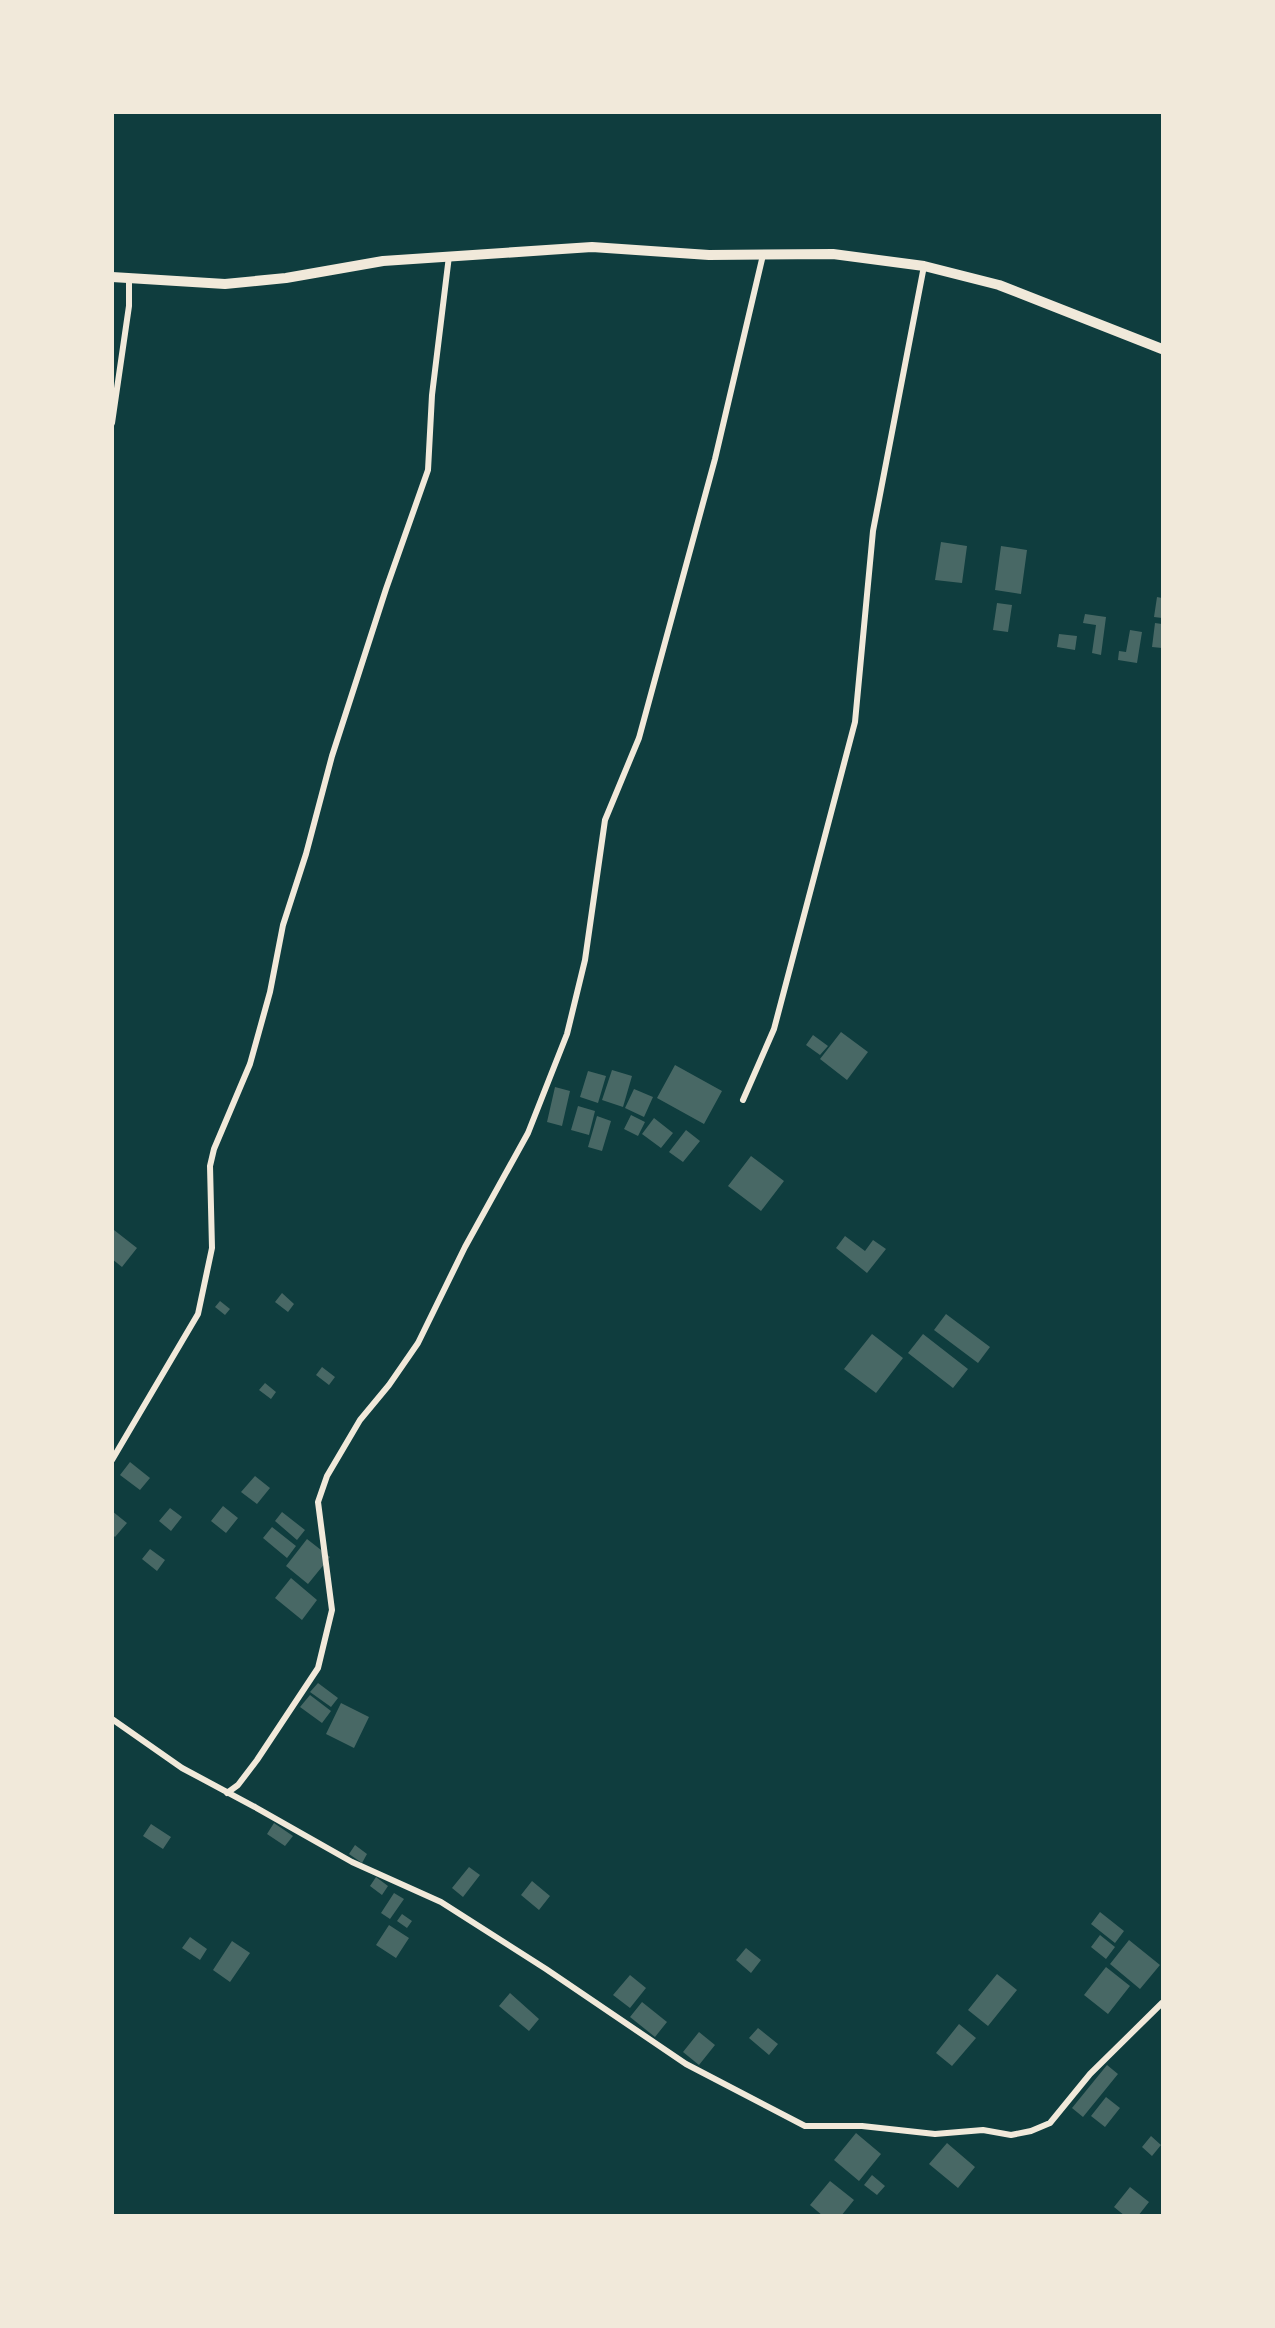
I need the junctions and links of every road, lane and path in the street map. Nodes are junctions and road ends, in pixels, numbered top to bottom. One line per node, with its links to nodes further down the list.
1 (763, 255): 2 (street); 3 (street); 11 (street)
2 (449, 256): 5 (street); 9 (street)
3 (924, 266): 6 (street); 8 (street)
4 (112, 277): 5 (street)
5 (129, 277): 7 (street)
6 (1162, 349)
7 (112, 423)
8 (743, 1100)
9 (112, 1460)
10 (112, 1719): 11 (street)
11 (227, 1792): 12 (street)
12 (1162, 2003)

